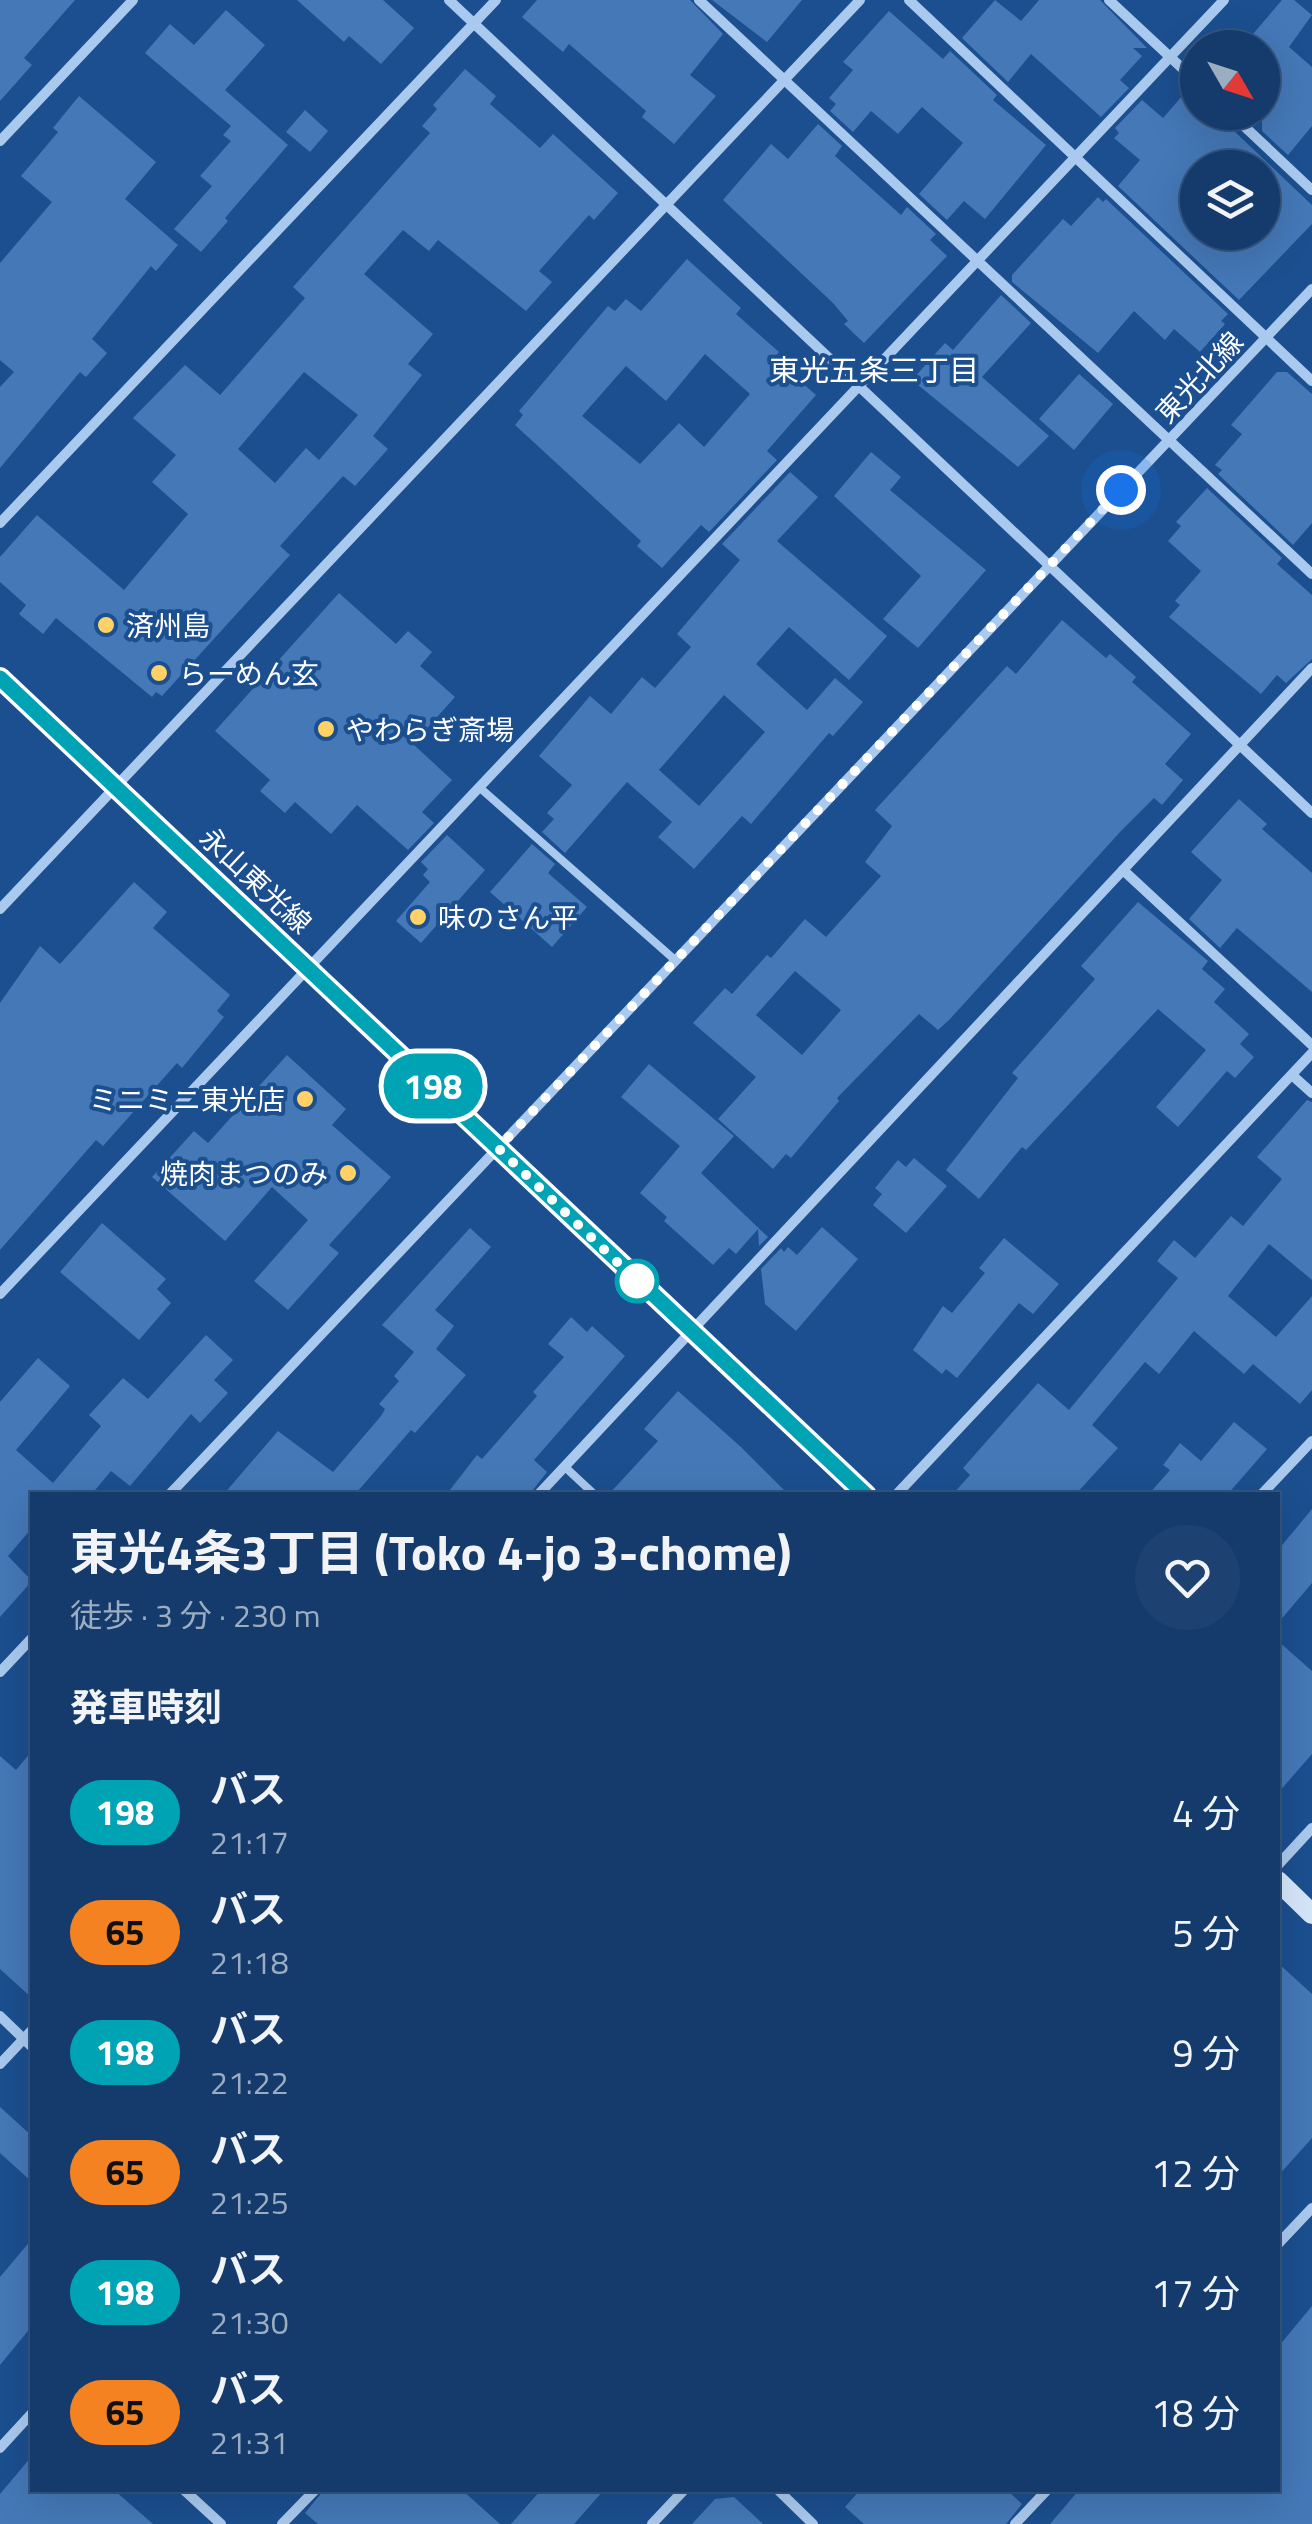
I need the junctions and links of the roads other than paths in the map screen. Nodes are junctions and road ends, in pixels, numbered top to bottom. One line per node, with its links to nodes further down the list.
1 (133, 0): 14 (street)
2 (449, 0): 9 (street)
3 (496, 0): 9 (street)
4 (699, 0): 12 (street)
5 (860, 0): 12 (street)
6 (909, 0): 15 (street)
7 (1109, 0): 10 (street)
8 (1224, 0): 10 (street)
9 (474, 24): 17 (street); 24 (street)
10 (1170, 57): 11 (street); 15 (street)
11 (1180, 66)
12 (784, 80): 17 (street); 18 (street)
13 (1248, 130): 16 (street)
14 (0, 141)
15 (1075, 157): 18 (street); 20 (street)
16 (1312, 190)
17 (666, 204): 22 (street); 30 (street)
18 (977, 260): 22 (street); 23 (street)
19 (1312, 289): 20 (street, 東光北線)
20 (1266, 338): 21 (street); 23 (street, 東光北線)
21 (1312, 381)
22 (859, 384): 25 (street); 31 (street)
23 (1171, 440): 25 (street, 東光北線); 26 (street)
24 (0, 523)
25 (1047, 564): 29 (street); 35 (street, 東光北線)
26 (1312, 574)
27 (1312, 668): 29 (street)
28 (0, 678): 30 (street, 永山東光線)
29 (1240, 745): 32 (street); 33 (street)
30 (116, 786): 34 (street); 36 (street, 永山東光線)
31 (479, 787): 35 (lane); 36 (street)
32 (1312, 813)
33 (1122, 870): 37 (street); 43 (street)
34 (0, 909)
35 (675, 960): 41 (street, 東光北線)
36 (309, 967): 41 (street, 永山東光線); 42 (street)
37 (1312, 1045)
38 (1312, 1054): 39 (street)
39 (1292, 1075): 40 (street); 50 (street)
40 (1312, 1094)
41 (498, 1148): 43 (street, 永山東光線); 46 (street, 東光北線)
42 (0, 1294)
43 (691, 1333): 45 (street); 49 (street, 永山東光線)
44 (1312, 1442): 51 (street)
45 (565, 1467): 47 (street); 48 (lane)
46 (173, 1492)
47 (541, 1492)
48 (592, 1492)
49 (863, 1492)
50 (899, 1492)
51 (1264, 1492)
52 (30, 1640): 53 (street)
53 (0, 1672)
54 (1312, 1828): 55 (street)
55 (1280, 1863)
56 (1280, 1884): 57 (street)
57 (1312, 1914)
58 (0, 2016): 59 (street)
59 (30, 2039): 60 (street)
60 (0, 2064)
61 (1312, 2208): 62 (street)
62 (1280, 2242)
63 (30, 2415): 64 (street)
64 (0, 2448)
65 (186, 2492): 70 (street)
66 (313, 2492): 71 (street)
67 (682, 2492): 72 (street)
68 (780, 2492): 73 (street)
69 (1044, 2492): 74 (street)
70 (221, 2524)
71 (282, 2524)
72 (652, 2524)
73 (813, 2524)
74 (1015, 2524)

